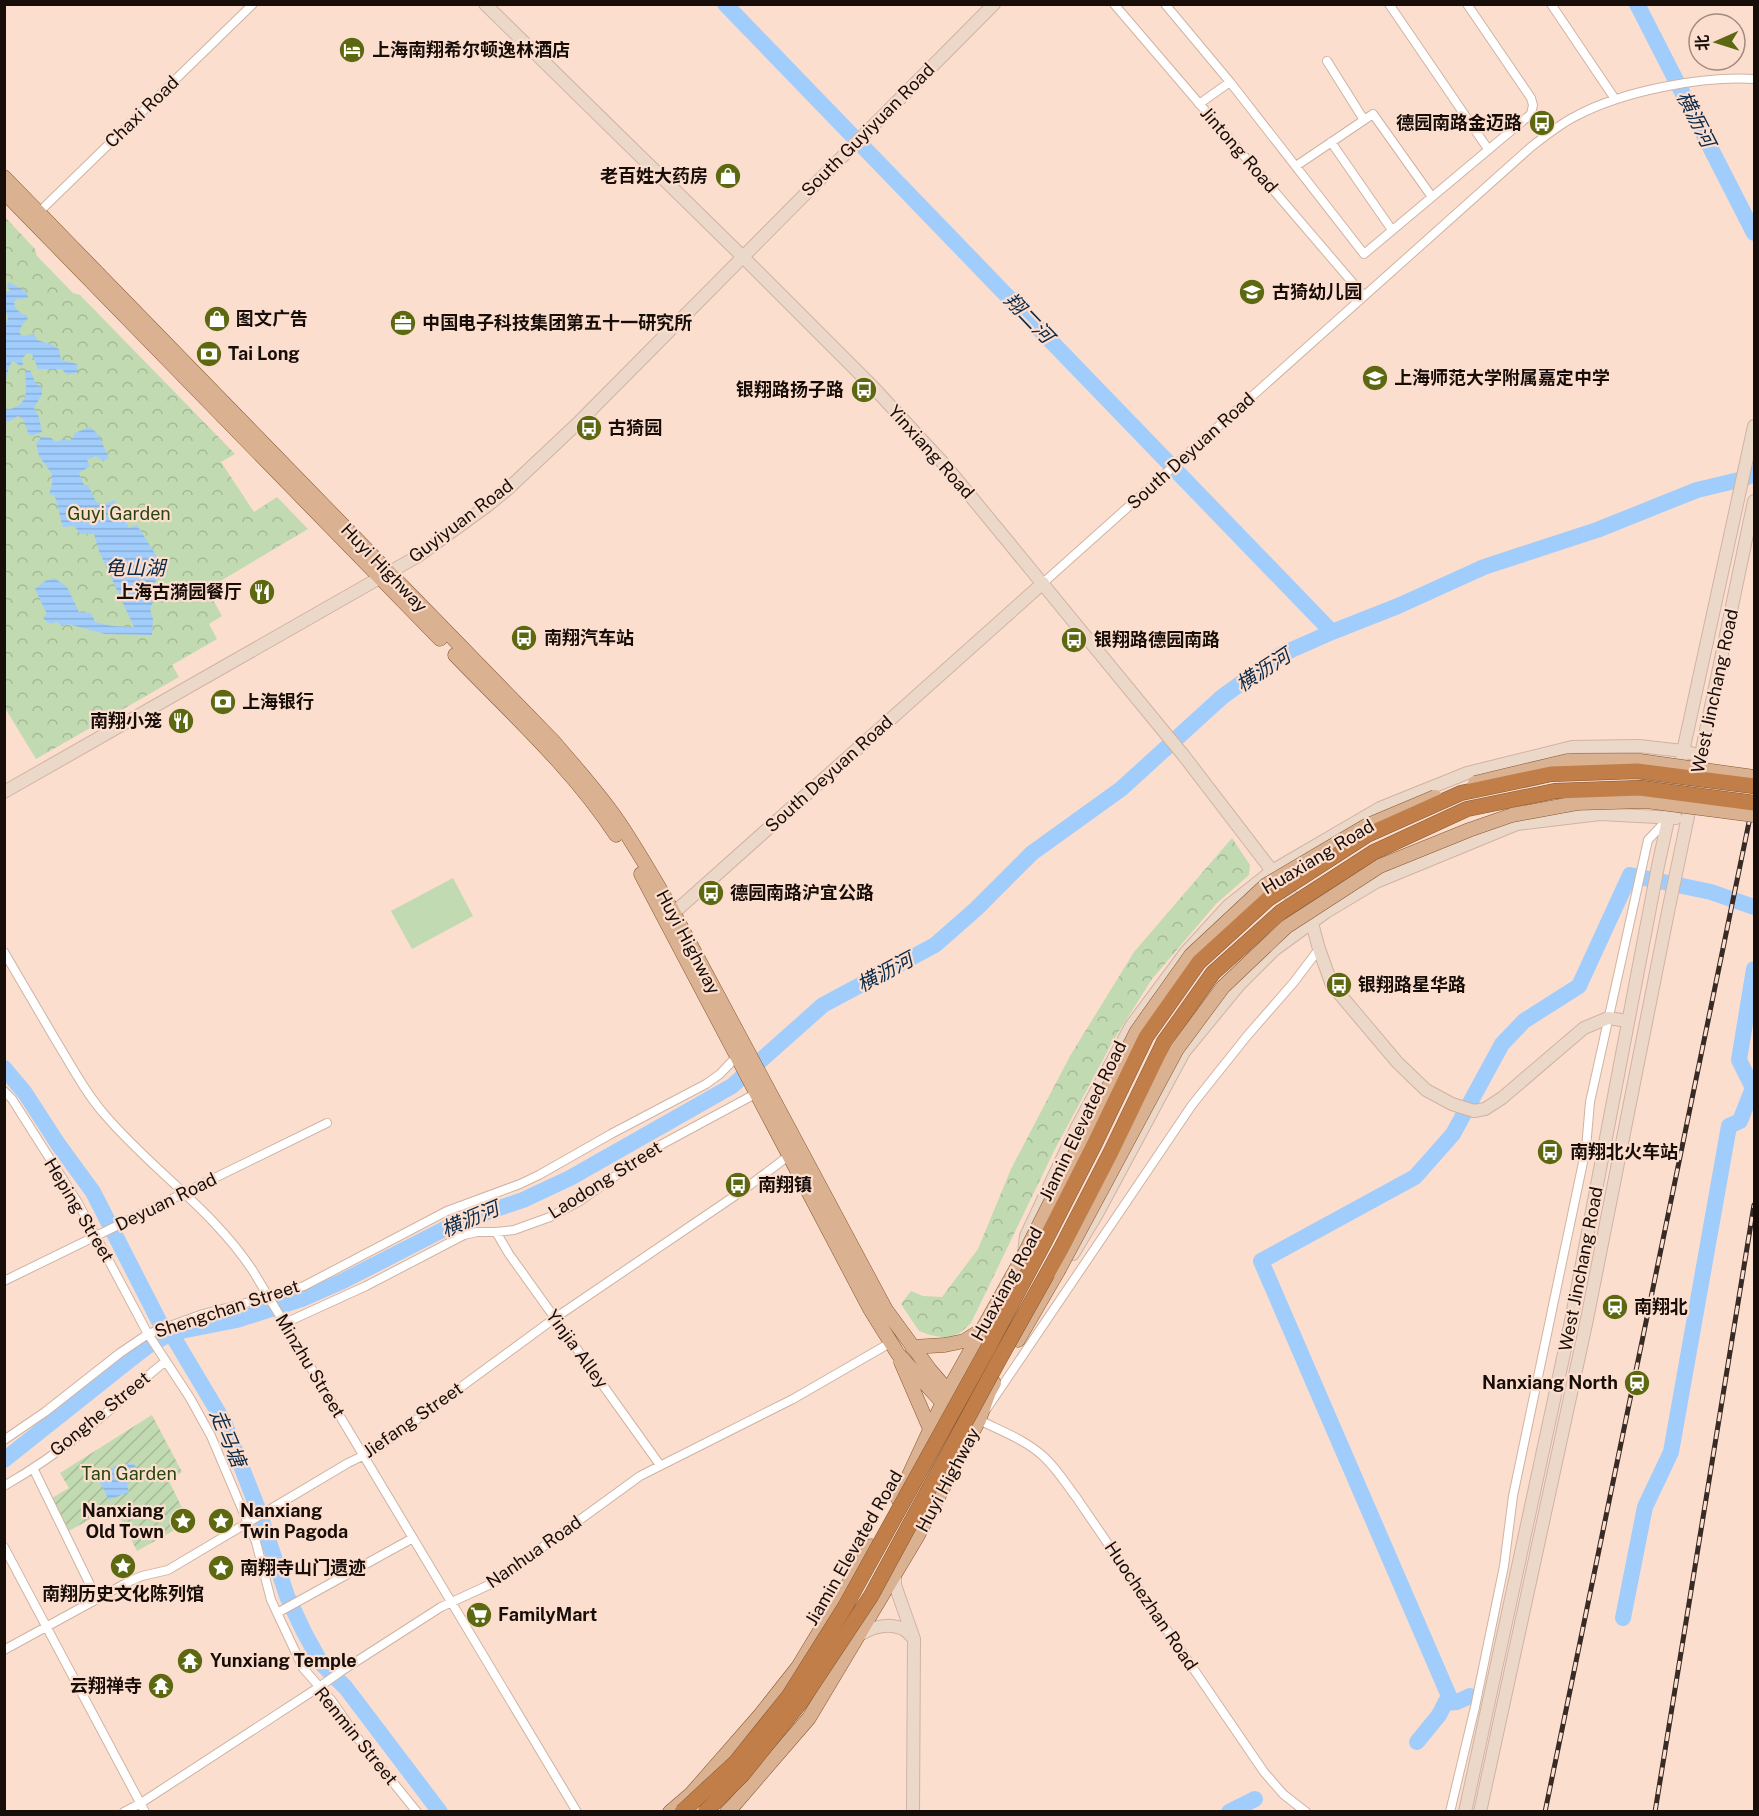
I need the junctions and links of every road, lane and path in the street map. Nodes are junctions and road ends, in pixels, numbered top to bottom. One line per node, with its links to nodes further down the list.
1 (253, 4): 21 (street, Chaxi Road)
2 (485, 4): 23 (main road, Yinxiang Road)
3 (994, 4): 23 (main road, South Guyiyuan Road)
4 (1114, 4): 13 (street, Jintong Road)
5 (1165, 4): 11 (street)
6 (1389, 4): 16 (street)
7 (1467, 4): 16 (street)
8 (1551, 4): 12 (street)
9 (1327, 61): 14 (street)
10 (1755, 79): 12 (street, South Deyuan Road)
11 (1230, 82): 13 (street); 17 (street)
12 (1615, 99): 24 (street, South Deyuan Road)
13 (1199, 104): 24 (street, Jintong Road)
14 (1364, 120): 15 (street); 20 (street)
15 (1331, 142): 17 (street); 22 (street)
16 (1488, 149): 20 (street)
17 (1296, 166): 22 (street)
18 (4, 177): 21 (main road, Huyi Highway)
19 (4, 192): 21 (main road, Huyi Highway)
20 (1432, 197): 22 (street)
21 (35, 216): 28 (main road, Huyi Highway)
22 (1392, 230)
23 (742, 256): 28 (main road, Guyiyuan Road); 29 (main road, Yinxiang Road)
24 (1364, 296): 29 (street, South Deyuan Road)
25 (1755, 426): 27 (main road, West Jinchang Road)
26 (1753, 513): 27 (street); 31 (main road, West Jinchang Road)
27 (1735, 520): 30 (main road, West Jinchang Road)
28 (384, 575): 34 (main road, Guyiyuan Road); 40 (main road, Huyi Highway)
29 (1043, 583): 39 (main road, Yinxiang Road); 40 (main road, South Deyuan Road)
30 (1683, 751): 31 (main road); 37 (main road, West Jinchang Road); 39 (main road)
31 (1701, 756): 38 (main road, West Jinchang Road)
32 (1755, 777): 54 (main road, Huaxiang Road, bridge)
33 (1755, 786): 91 (highway, Jiamin Elevated Road, bridge)
34 (4, 792)
35 (1755, 803): 92 (highway, Jiamin Elevated Road, bridge)
36 (1755, 814): 55 (main road, bridge)
37 (1669, 818): 38 (main road); 41 (main road); 44 (street); 45 (main road, West Jinchang Road)
38 (1688, 819): 98 (main road, West Jinchang Road)
39 (1272, 871): 41 (main road, Yinxiang Road); 54 (main road)
40 (670, 916): 46 (main road, Huyi Highway)
41 (1312, 923): 42 (main road, Yinxiang Road); 55 (main road)
42 (1319, 949): 44 (main road, Yinxiang Road); 66 (street)
43 (4, 952): 51 (street, Minzhu Street)
44 (1608, 1018): 45 (main road); 96 (street)
45 (1628, 1021): 97 (main road, West Jinchang Road)
46 (744, 1056): 47 (main road, Huyi Highway); 57 (street, Shengchan Street)
47 (757, 1085): 50 (main road, Huyi Highway); 52 (street, Laodong Street)
48 (4, 1091): 53 (street, Heping Street)
49 (327, 1123): 51 (street, Deyuan Road)
50 (794, 1152): 58 (street, Jiefang Street); 62 (main road, Huyi Highway); 63 (main road, Huyi Highway)
51 (185, 1193): 53 (street, Deyuan Road); 57 (street, Minzhu Street)
52 (496, 1232): 58 (street, Yinjia Alley); 59 (street, Laodong Street)
53 (96, 1236): 56 (street, Deyuan Road); 61 (street, Heping Street)
54 (1024, 1255): 60 (main road, Huaxiang Road)
55 (1058, 1271): 66 (main road)
56 (4, 1281)
57 (269, 1298): 59 (street, Minzhu Street); 61 (street, Shengchan Street)
58 (555, 1318): 70 (street, Jiefang Street); 71 (street, Yinjia Alley)
59 (285, 1323): 70 (street, Minzhu Street)
60 (982, 1330): 62 (main road); 65 (main road, Huaxiang Road)
61 (150, 1337): 64 (street, Renmin Street); 69 (street, Shengchan Street)
62 (912, 1347): 65 (main road, Huyi Highway)
63 (894, 1348): 65 (main road, Huyi Highway); 67 (main road); 71 (street, Nanhua Road)
64 (165, 1362): 72 (street, Gonghe Street); 74 (street, Renmin Street)
65 (945, 1396): 66 (main road, Huyi Highway); 67 (main road, Huyi Highway); 68 (main road)
66 (979, 1420): 68 (main road, Huyi Highway); 95 (street, Huochezhan Road)
67 (930, 1429): 90 (main road, Huyi Highway)
68 (970, 1438): 77 (main road, Huyi Highway)
69 (4, 1440)
70 (364, 1456): 74 (street, Jiefang Street); 75 (street, Minzhu Street)
71 (660, 1465): 79 (street, Nanhua Road)
72 (33, 1468): 73 (street, Gonghe Street); 78 (street)
73 (4, 1486)
74 (248, 1524): 78 (street, Jiefang Street); 80 (street, Renmin Street)
75 (413, 1538): 79 (street, Minzhu Street); 80 (street)
76 (4, 1547): 81 (street)
77 (895, 1575): 82 (main road, Huyi Highway); 83 (main road)
78 (97, 1599): 81 (street, Jiefang Street)
79 (451, 1602): 85 (street, Nanhua Road); 89 (street, Minzhu Street)
80 (281, 1611): 85 (street, Renmin Street)
81 (46, 1627): 84 (street, Jiefang Street); 86 (street)
82 (859, 1635): 83 (main road); 93 (main road, Huyi Highway)
83 (914, 1639): 94 (main road)
84 (4, 1650)
85 (323, 1684): 86 (street, Nanhua Road); 88 (street, Renmin Street)
86 (143, 1807): 87 (street, Nanhua Road)
87 (124, 1812)
88 (417, 1812)
89 (577, 1812)
90 (670, 1812)
91 (682, 1812)
92 (705, 1812)
93 (727, 1812)
94 (913, 1812)
95 (1306, 1812)
96 (1450, 1812)
97 (1465, 1812)
98 (1480, 1812)

